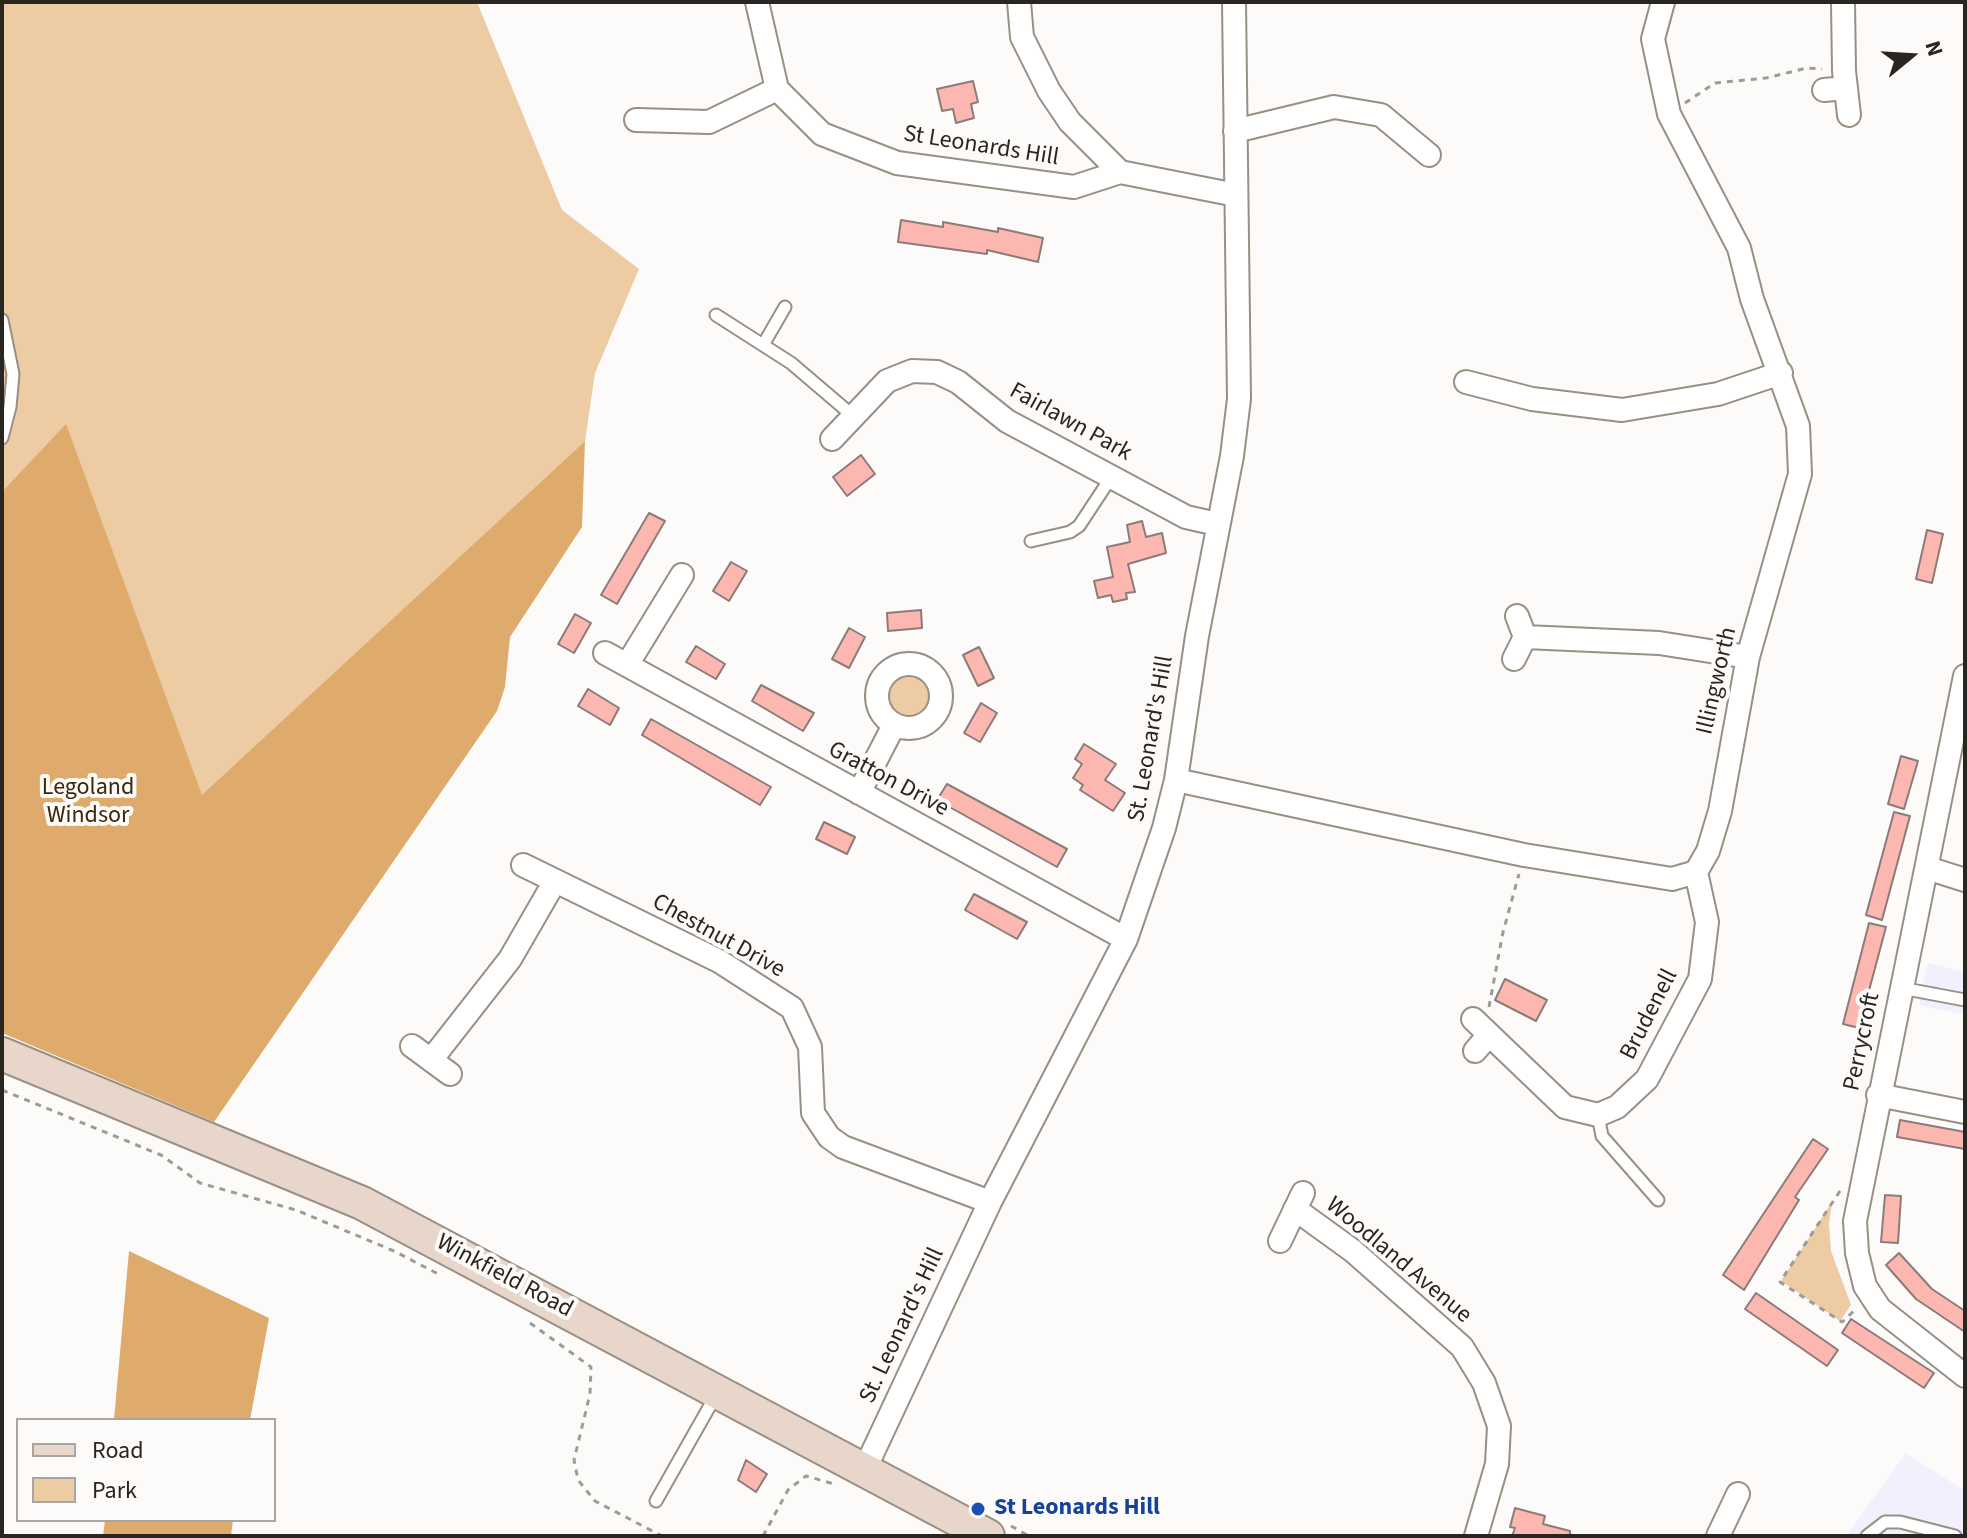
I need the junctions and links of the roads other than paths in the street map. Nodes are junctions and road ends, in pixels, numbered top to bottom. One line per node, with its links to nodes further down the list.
1 (757, 2): 6 (street)
2 (1019, 2): 11 (street)
3 (1234, 2): 9 (street, St. Leonard's Hill)
4 (1663, 2): 17 (street, Illingworth)
5 (1843, 2): 7 (street)
6 (777, 89): 8 (street); 11 (street, St Leonards Hill)
7 (1849, 115)
8 (636, 120)
9 (1235, 131): 10 (street); 12 (street, St. Leonard's Hill)
10 (1429, 155)
11 (1120, 172): 12 (street, St Leonards Hill)
12 (1236, 195): 23 (street, St. Leonard's Hill)
13 (785, 307): 16 (lane)
14 (716, 315): 16 (lane)
15 (2, 320): 20 (lane)
16 (763, 345): 19 (lane)
17 (1781, 373): 18 (street); 27 (street, Illingworth)
18 (1466, 382)
19 (852, 415): 21 (street, Fairlawn Park); 22 (street, Fairlawn Park)
20 (2, 438)
21 (832, 439)
22 (1112, 475): 23 (street, Fairlawn Park); 24 (lane)
23 (1217, 524): 33 (street, St. Leonard's Hill)
24 (1031, 541)
25 (682, 575): 29 (street)
26 (605, 653): 29 (street, Gratton Drive)
27 (1748, 657): 28 (street); 37 (street, Illingworth)
28 (1514, 659)
29 (627, 665): 34 (street, Gratton Drive)
30 (1965, 676): 32 (street, Perrycroft)
31 (894, 725): 34 (street)
32 (1958, 755): 36 (street, Perrycroft)
33 (1176, 780): 37 (street); 40 (street, St. Leonard's Hill)
34 (859, 793): 40 (street, Gratton Drive)
35 (523, 865): 39 (street, Chestnut Drive)
36 (1927, 868): 38 (street); 41 (street, Perrycroft)
37 (1696, 872): 50 (street, Brudenell)
38 (1965, 880)
39 (555, 881): 46 (street); 52 (street, Chestnut Drive)
40 (1126, 939): 52 (street, St. Leonard's Hill)
41 (1901, 988): 42 (lane); 48 (street, Perrycroft)
42 (1965, 1000)
43 (1480, 1033): 50 (street)
44 (412, 1046): 46 (street)
45 (2, 1054): 55 (main road, Winkfield Road)
46 (431, 1060): 47 (street)
47 (450, 1074)
48 (1878, 1095): 49 (street); 54 (street, Perrycroft)
49 (1965, 1112)
50 (1598, 1115): 51 (lane)
51 (1658, 1200)
52 (990, 1202): 56 (street, St. Leonard's Hill)
53 (1280, 1241): 60 (street, Woodland Avenue)
54 (1965, 1376)
55 (718, 1391): 56 (main road, Winkfield Road); 58 (lane)
56 (853, 1478): 59 (main road, Winkfield Road)
57 (1738, 1494): 61 (street)
58 (656, 1501)
59 (988, 1536)
60 (1476, 1536)
61 (1718, 1536)
62 (1867, 1536): 63 (lane)
63 (1955, 1536)

